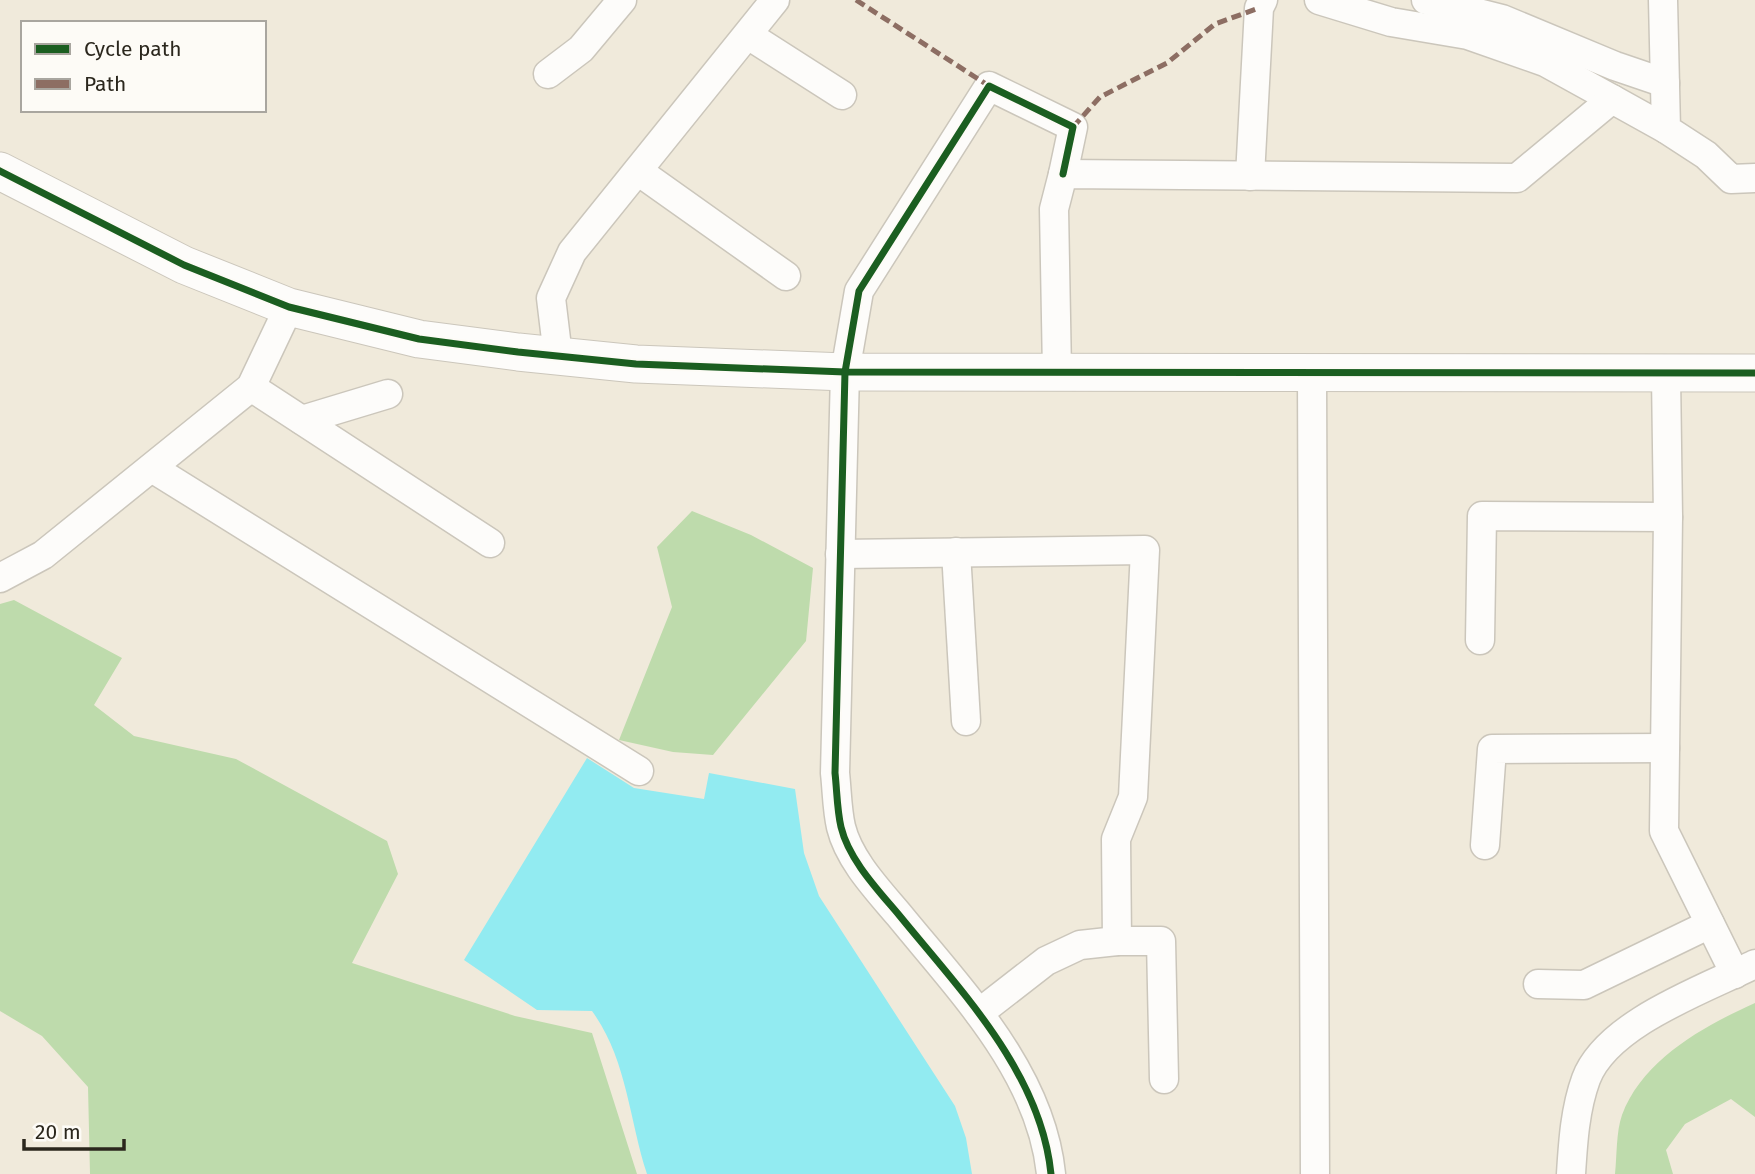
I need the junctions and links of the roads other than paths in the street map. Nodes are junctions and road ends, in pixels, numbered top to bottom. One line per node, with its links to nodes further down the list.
1 (622, 0): 8 (street)
2 (775, 0): 7 (street)
3 (1263, 0): 16 (street)
4 (1319, 0): 11 (street)
5 (1426, 0): 9 (street)
6 (1663, 0): 9 (street)
7 (748, 35): 10 (street); 14 (street)
8 (548, 74)
9 (1665, 83): 12 (street)
10 (842, 95)
11 (1612, 99): 12 (street); 16 (street)
12 (1666, 129): 17 (street)
13 (0, 171): 19 (street)
14 (638, 172): 18 (street); 20 (street)
15 (1063, 174): 16 (street); 21 (street); 22 (street)
16 (1250, 176)
17 (1755, 178)
18 (786, 276)
19 (289, 307): 20 (street); 26 (street)
20 (558, 356): 21 (street)
21 (845, 372): 22 (street); 33 (street)
22 (1057, 372): 23 (street)
23 (1312, 373): 25 (street); 47 (street)
24 (1755, 373): 25 (street)
25 (1666, 374): 30 (street)
26 (251, 387): 28 (street); 29 (street)
27 (388, 394): 28 (street)
28 (302, 420): 31 (street)
29 (152, 468): 34 (street); 38 (street)
30 (1668, 517): 35 (street); 37 (street)
31 (490, 543)
32 (956, 552): 33 (street); 36 (street); 41 (street)
33 (840, 554): 44 (street)
34 (0, 578)
35 (1480, 639)
36 (966, 721)
37 (1665, 748): 39 (street); 40 (street)
38 (639, 771)
39 (1485, 845)
40 (1710, 924): 42 (street); 43 (street)
41 (1117, 941): 44 (street); 45 (street)
42 (1745, 969): 48 (street)
43 (1538, 984)
44 (979, 1013): 46 (street)
45 (1164, 1079)
46 (1051, 1174)
47 (1315, 1174)
48 (1571, 1174)

